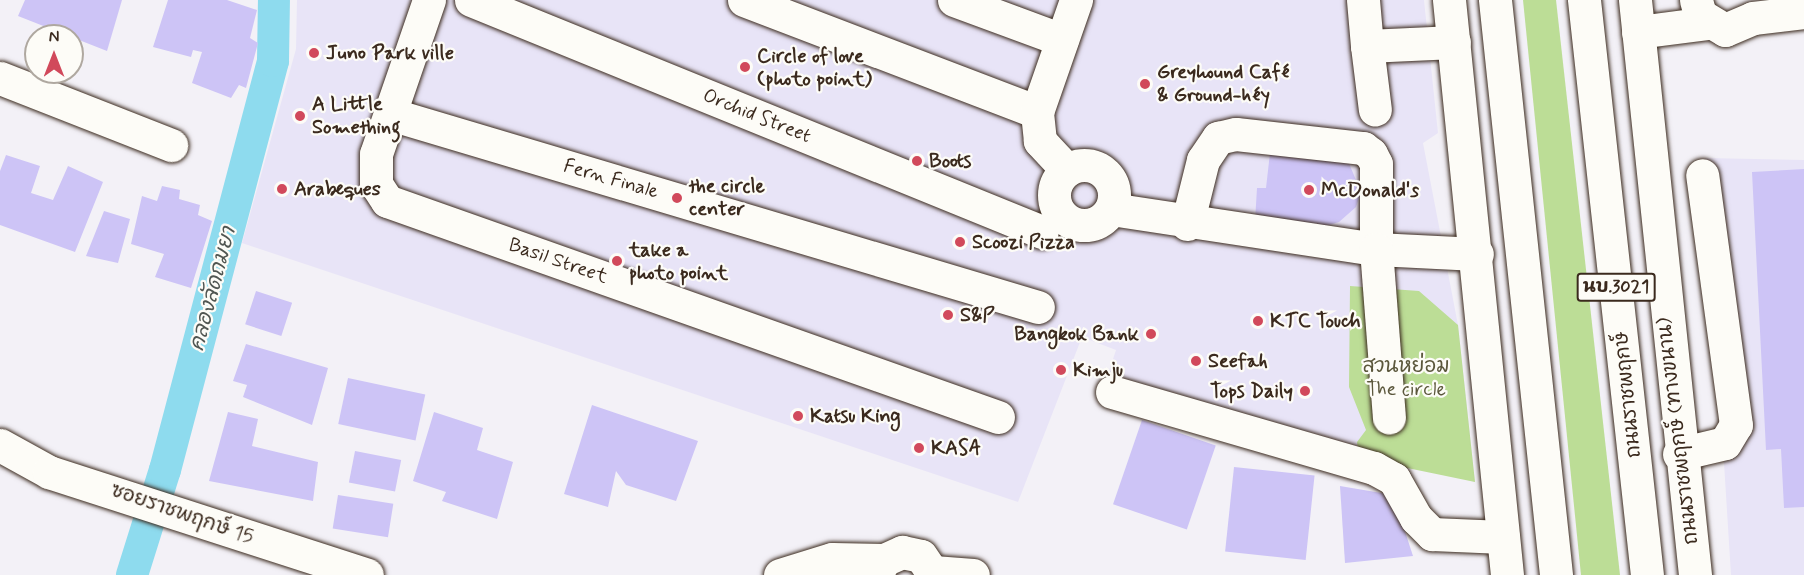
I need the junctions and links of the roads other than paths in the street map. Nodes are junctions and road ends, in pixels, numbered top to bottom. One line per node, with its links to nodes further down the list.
1 (429, 0): 21 (street, Basil Street)
2 (471, 0): 27 (street, Orchid Street)
3 (744, 0): 20 (street)
4 (954, 0): 15 (street)
5 (1076, 0): 15 (street)
6 (1363, 0): 17 (street)
7 (1449, 0): 16 (street)
8 (1496, 0): 43 (street)
9 (1584, 0): 44 (street, ถนนราชพฤกษ์ / นบ.3021)
10 (1635, 0): 14 (street, ถนนราชพฤกษ์ (ทางขนาน) / นบ.3021)
11 (1757, 9): 12 (street); 13 (street)
12 (1702, 12): 14 (street)
13 (1804, 12)
14 (1638, 32): 35 (street, ถนนราชพฤกษ์ (ทางขนาน) / นบ.3021)
15 (1062, 40): 20 (street)
16 (1454, 42): 17 (street); 29 (street)
17 (1367, 46): 19 (street)
18 (0, 78): 22 (street)
19 (1375, 110)
20 (1036, 112): 23 (street)
21 (390, 114): 30 (street, Fern Finale); 32 (street, Basil Street)
22 (171, 145)
23 (1067, 170): 25 (street); 25 (street)
24 (1702, 175): 35 (street)
25 (1111, 209): 26 (street)
26 (1187, 224): 28 (street); 28 (street)
27 (1042, 232)
28 (1376, 249): 29 (street); 33 (street)
29 (1477, 254): 36 (street)
30 (1038, 307)
31 (1112, 392): 36 (street)
32 (998, 417)
33 (1389, 418)
34 (0, 445): 39 (street, ซอยราชพฤกษ์ 15)
35 (1679, 454): 45 (street, ถนนราชพฤกษ์ (ทางขนาน) / นบ.3021)
36 (1503, 537): 42 (street)
37 (880, 567): 38 (street); 40 (street)
38 (934, 574): 41 (street)
39 (368, 575)
40 (783, 575)
41 (973, 575)
42 (1507, 575)
43 (1556, 575)
44 (1647, 575)
45 (1695, 575)

